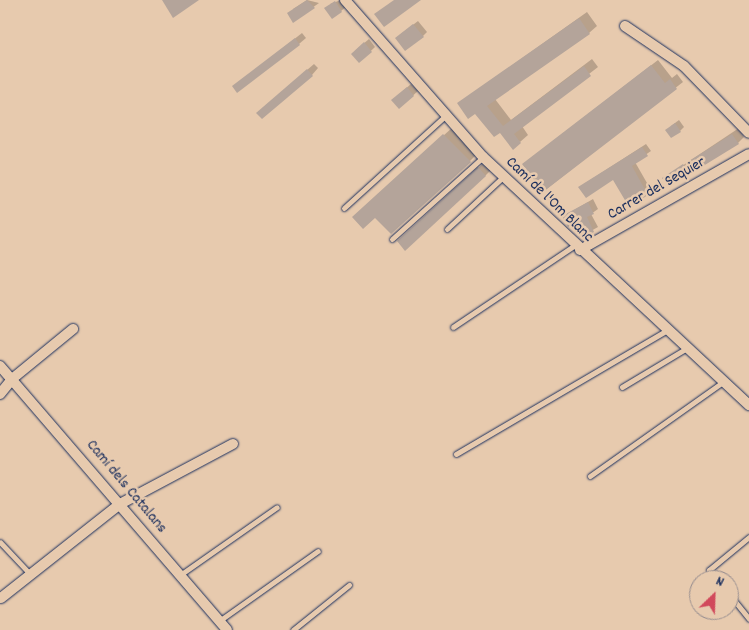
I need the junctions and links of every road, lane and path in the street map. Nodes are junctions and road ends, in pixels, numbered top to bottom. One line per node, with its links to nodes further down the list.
1 (345, 0): 3 (street, Camí de l'Om Blanc)
2 (625, 26): 4 (street)
3 (444, 117): 6 (street, Camí de l'Om Blanc); 8 (lane)
4 (749, 133)
5 (749, 154): 11 (street, Carrer del Sequier)
6 (483, 157): 7 (street, Camí de l'Om Blanc); 10 (lane)
7 (504, 176): 9 (lane); 11 (street, Camí de l'Om Blanc)
8 (344, 208)
9 (447, 228)
10 (392, 240)
11 (577, 248): 12 (lane); 14 (street, Camí de l'Om Blanc)
12 (452, 327)
13 (73, 329): 17 (street)
14 (667, 330): 15 (street, Camí de l'Om Blanc); 23 (lane)
15 (687, 348): 18 (street, Camí de l'Om Blanc); 19 (lane)
16 (0, 366): 17 (street, Camí dels Catalans)
17 (12, 379): 20 (street); 25 (street, Camí dels Catalans)
18 (724, 381): 21 (street, Camí de l'Om Blanc); 24 (lane)
19 (622, 387)
20 (0, 394)
21 (749, 405)
22 (233, 444): 25 (street)
23 (456, 454)
24 (590, 476)
25 (120, 504): 31 (street); 32 (street, Camí dels Catalans)
26 (277, 507): 32 (lane)
27 (749, 537): 30 (lane)
28 (0, 542): 31 (lane)
29 (318, 551): 37 (lane)
30 (709, 570)
31 (31, 575): 34 (street)
32 (180, 575): 37 (street, Camí dels Catalans)
33 (349, 585): 39 (lane)
34 (1, 598)
35 (739, 606): 36 (lane)
36 (749, 619)
37 (219, 621): 38 (street, Camí dels Catalans)
38 (227, 630)
39 (293, 630)

